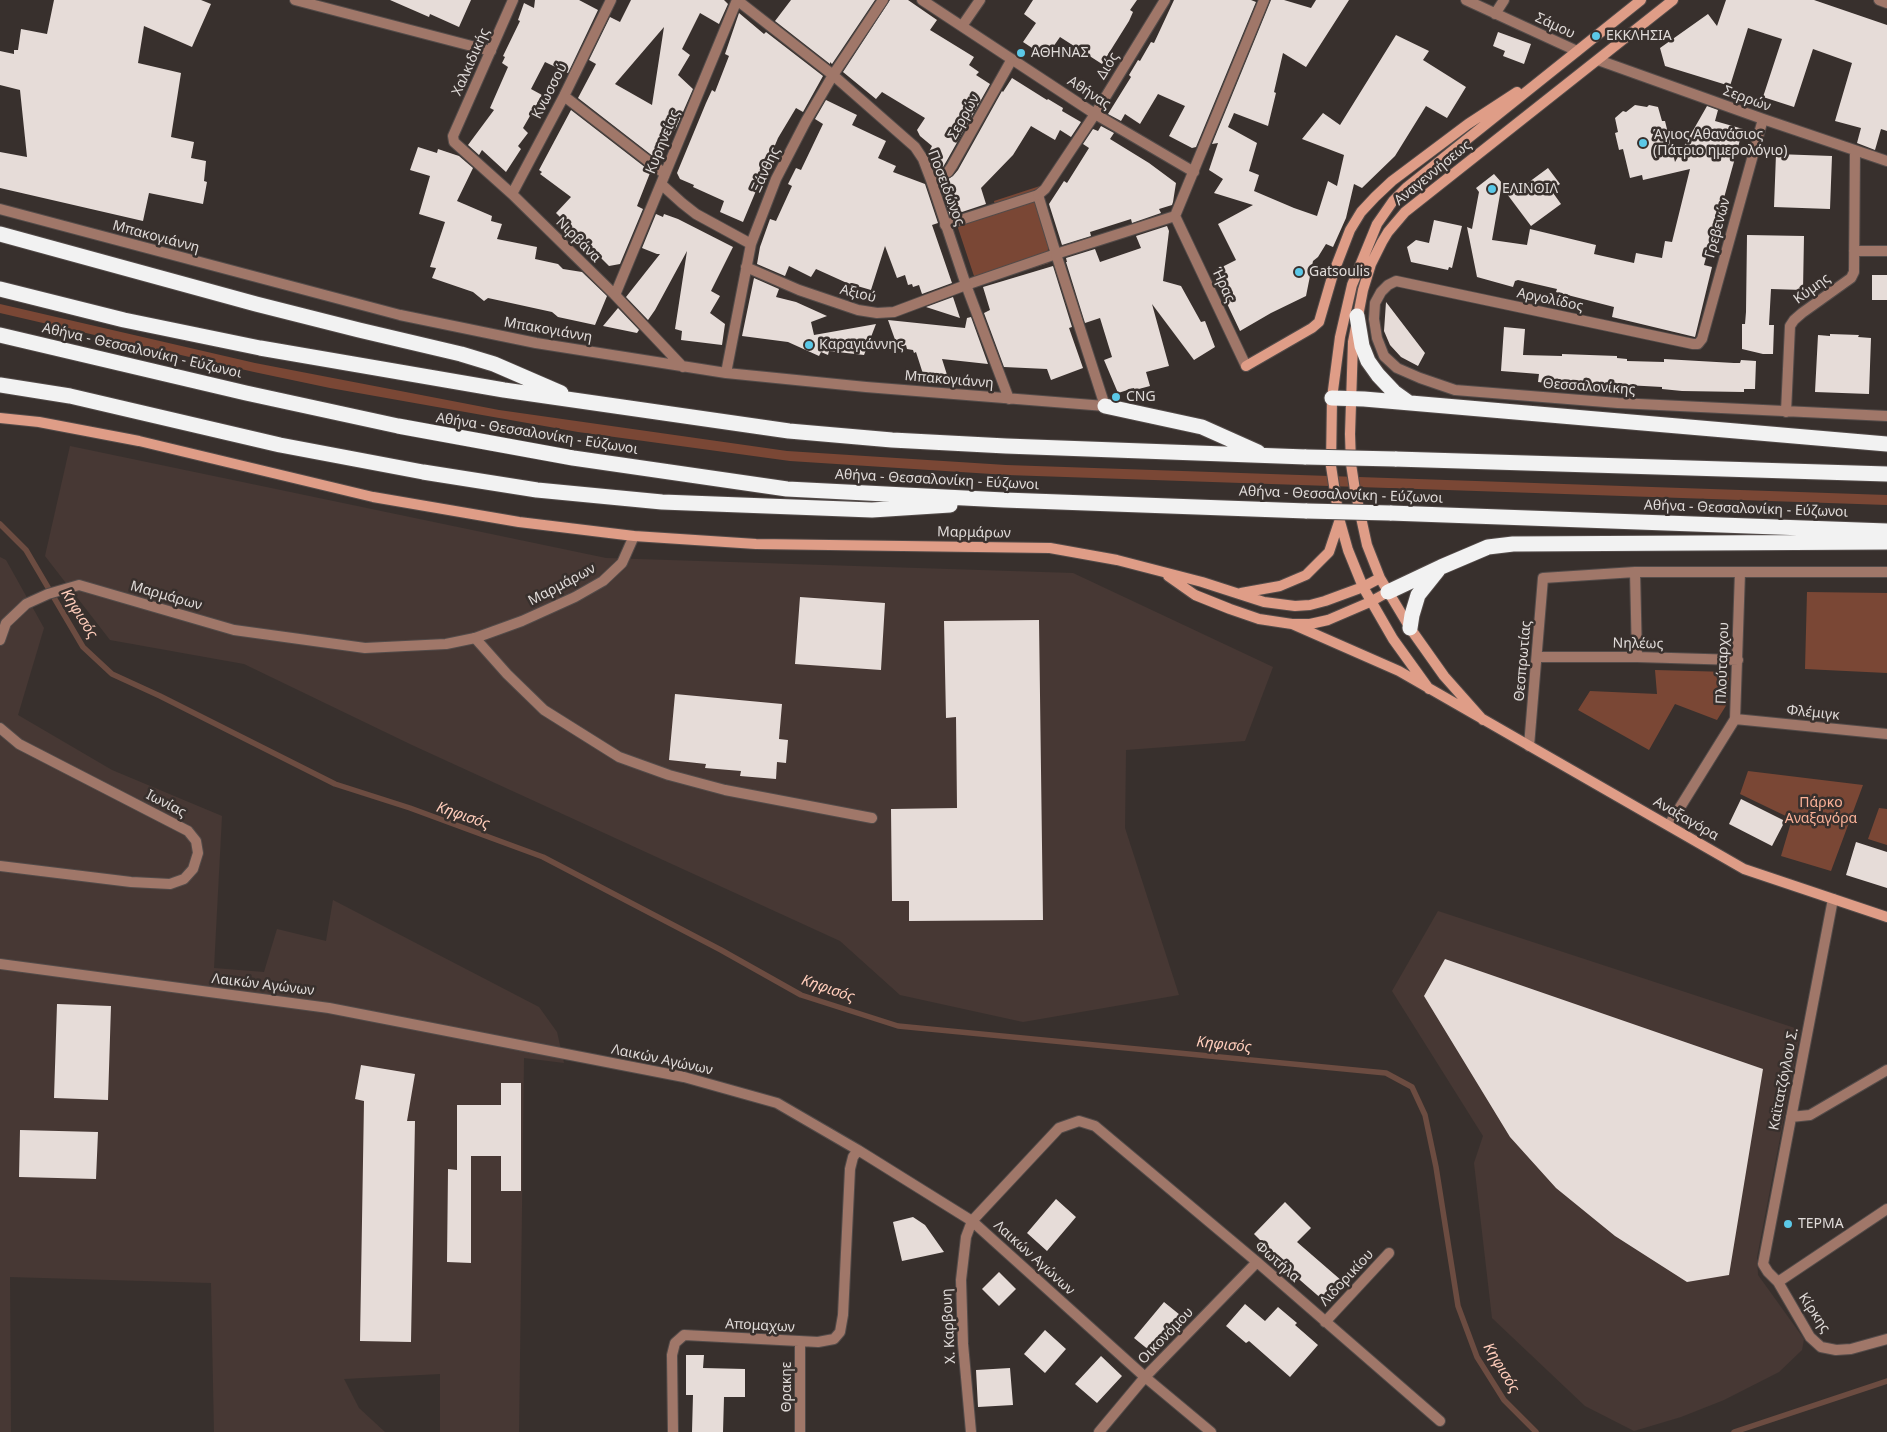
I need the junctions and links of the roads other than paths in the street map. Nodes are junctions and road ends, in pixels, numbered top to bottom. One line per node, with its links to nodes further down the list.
1 (295, 0): 15 (street)
2 (514, 0): 19 (street, Χαλκιδικής)
3 (611, 0): 25 (street, Κνωσσού)
4 (737, 0): 24 (street, Ποσειδώνος); 32 (street, Κυρηνείας)
5 (883, 0): 24 (street, Ξάνθης)
6 (922, 0): 18 (street, Αθήνας)
7 (980, 0): 18 (street)
8 (1165, 0): 26 (street, Διός)
9 (1264, 0): 31 (street)
10 (1466, 0): 17 (street, Σάμου)
11 (1504, 0): 17 (street)
12 (1641, 0): 20 (main road, Αναγεννήσεως)
13 (1673, 0): 22 (main road, Αναγεννήσεως)
14 (1879, 0): 16 (street)
15 (311, 2): 19 (street)
16 (1887, 3)
17 (1495, 14): 20 (street, Σάμου)
18 (962, 26): 21 (street, Αθήνας)
19 (492, 51): 28 (street, Χαλκιδικής)
20 (1577, 51): 23 (main road, Αναγεννήσεως)
21 (1012, 59): 26 (street, Αθήνας); 33 (street, Σερρών)
22 (1598, 60): 27 (street, Σερρών); 49 (main road, Αναγεννήσεως)
23 (1558, 66): 52 (main road); 56 (main road, Αναγεννήσεως)
24 (833, 75): 33 (street, Ποσειδώνος); 40 (street, Ξάνθης)
25 (564, 96): 32 (street); 34 (street, Κνωσσού)
26 (1095, 114): 31 (street, Αθήνας); 35 (street, Διός)
27 (1763, 119): 29 (street, Σερρών); 51 (street, Γρεβενών)
28 (454, 136): 34 (street, Νιρβάνα)
29 (1855, 151): 30 (street, Σερρών); 41 (street, Κύμης)
30 (1887, 161)
31 (1194, 172): 37 (street)
32 (663, 179): 40 (street); 48 (street, Κυρηνείας)
33 (931, 180): 38 (street, Ποσειδώνος)
34 (512, 194): 48 (street, Νιρβάνα)
35 (1038, 195): 38 (street); 43 (street)
36 (0, 209): 53 (street, Μπακογιάννη)
37 (1175, 216): 43 (street, Αξιού); 52 (street, Ήρας)
38 (946, 225): 46 (street, Ποσειδώνος)
39 (0, 234): 59 (highway)
40 (751, 244): 44 (street, Ξάνθης)
41 (1854, 251): 42 (street); 62 (street, Κύμης)
42 (1887, 252)
43 (1056, 254): 46 (street, Αξιού); 61 (street)
44 (746, 267): 46 (street, Αξιού); 54 (street, Ξάνθης)
45 (1396, 281): 51 (street, Αργολίδος); 62 (street, Θεσσαλονίκης)
46 (966, 285): 58 (street, Ποσειδώνος)
47 (0, 289): 59 (highway, Αθήνα - Θεσσαλονίκη - Εύζωνοι)
48 (615, 295): 53 (street, Νιρβάνα)
49 (1357, 316): 57 (main road, Αναγεννήσεως); 60 (highway)
50 (0, 335): 68 (highway, Αθήνα - Θεσσαλονίκη - Εύζωνοι)
51 (1698, 344)
52 (1246, 366)
53 (683, 367): 54 (street, Μπακογιάννη)
54 (726, 373): 58 (street, Μπακογιάννη)
55 (0, 385): 68 (highway)
56 (1332, 398): 57 (highway); 69 (main road, Αναγεννήσεως)
57 (1350, 398): 60 (highway); 78 (main road, Αναγεννήσεως)
58 (1009, 399): 61 (street, Μπακογιάννη)
59 (581, 402): 66 (highway, Αθήνα - Θεσσαλονίκη - Εύζωνοι)
60 (1410, 403): 65 (highway)
61 (1104, 406): 66 (highway)
62 (1786, 412): 63 (street, Θεσσαλονίκης)
63 (1887, 416)
64 (0, 418): 71 (main road)
65 (1887, 444)
66 (1266, 455): 67 (highway, Αθήνα - Θεσσαλονίκη - Εύζωνοι, bridge)
67 (1887, 474)
68 (1004, 500): 70 (highway, Αθήνα - Θεσσαλονίκη - Εύζωνοι, bridge)
69 (1339, 518): 79 (main road, Αναγεννήσεως); 81 (main road)
70 (1887, 531)
71 (634, 536): 77 (main road, Μαρμάρων); 85 (street, Μαρμάρων)
72 (1887, 542): 73 (highway)
73 (1441, 567): 80 (highway); 84 (highway)
74 (1635, 572): 75 (street); 87 (street, Θεσπρωτίας); 88 (street)
75 (1740, 572): 76 (street); 89 (street, Πλούταρχου)
76 (1887, 572)
77 (1163, 573): 81 (main road, Μαρμάρων); 83 (main road, Μαρμάρων)
78 (1380, 578): 79 (main road, Μαρμάρων); 80 (main road, Αναγεννήσεως)
79 (1363, 587): 81 (main road, Μαρμάρων); 82 (main road, Αναξαγόρα)
80 (1388, 592): 82 (main road, Μαρμάρων); 84 (main road, Αναξαγόρα)
81 (1235, 594)
82 (1370, 602): 83 (main road, Μαρμάρων); 90 (main road, Αναξαγόρα)
83 (1292, 624): 90 (main road)
84 (1410, 628): 92 (main road, Αναξαγόρα)
85 (475, 638): 86 (street, Μαρμάρων); 96 (street)
86 (0, 640)
87 (1538, 657): 88 (street, Νηλέως); 95 (street, Θεσπρωτίας)
88 (1638, 657): 89 (street, Νηλέως)
89 (1738, 660): 91 (street, Πλούταρχου)
90 (1429, 689): 92 (main road, Αναξαγόρα)
91 (1735, 719): 94 (street, Φλέμιγκ); 97 (street, Πλούταρχου)
92 (1483, 720): 95 (main road, Αναξαγόρα)
93 (0, 728): 98 (street, Ιωνίας)
94 (1887, 734)
95 (1529, 746): 97 (main road, Αναξαγόρα)
96 (872, 818)
97 (1669, 825): 99 (main road, Αναξαγόρα)
98 (0, 866)
99 (1833, 899): 100 (main road, Αναξαγόρα); 103 (street, Καϊτατζόγλου Σ.)
100 (1887, 917)
101 (0, 964): 104 (street, Λαικών Αγώνων)
102 (1887, 1070): 103 (street)
103 (1791, 1117): 109 (street, Καϊτατζόγλου Σ.)
104 (858, 1150): 106 (street, Λαικών Αγώνων); 113 (street, Απομαχων)
105 (1887, 1209): 110 (street)
106 (972, 1221): 108 (street, Φωτήλα); 114 (street, Λαικών Αγώνων); 118 (street, Χ. Καρβουη)
107 (1389, 1253): 111 (street, Λιδορικίου)
108 (1257, 1262): 111 (street, Φωτήλα); 114 (street, Οικονόμου)
109 (1763, 1264): 110 (street, Κίρκης)
110 (1778, 1282): 112 (street, Κίρκης)
111 (1325, 1322): 115 (street, Φωτήλα)
112 (1887, 1339)
113 (800, 1342): 116 (street, Απομαχων); 117 (street, Θρακηε)
114 (1145, 1377): 119 (street, Οικονόμου); 120 (street, Λαικών Αγώνων)
115 (1440, 1421)
116 (673, 1432)
117 (800, 1432)
118 (971, 1432)
119 (1099, 1432)
120 (1211, 1432)

